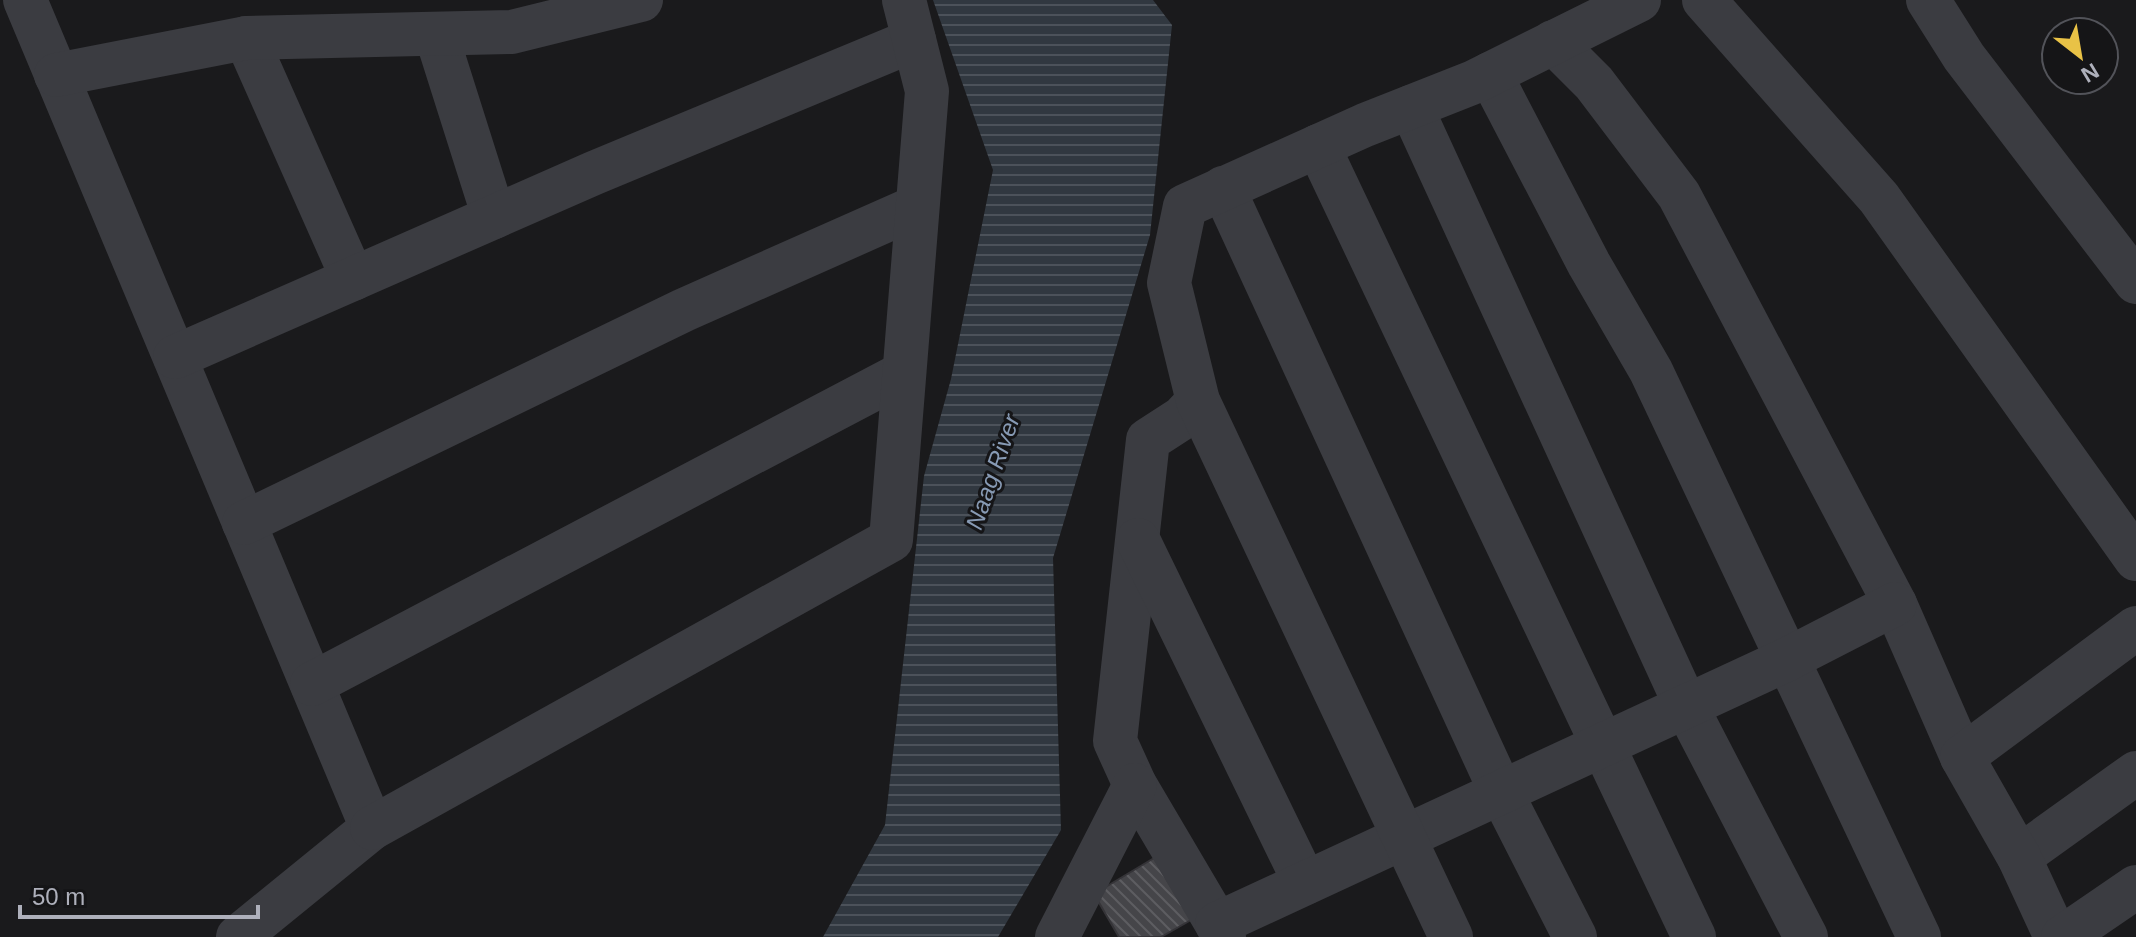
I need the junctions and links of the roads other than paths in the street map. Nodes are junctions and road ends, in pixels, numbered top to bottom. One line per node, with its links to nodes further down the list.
1 (25, 0): 12 (street)
2 (641, 0): 6 (street)
3 (1639, 0): 10 (street)
4 (1704, 0): 25 (street)
5 (1928, 0): 19 (street)
6 (477, 16): 8 (street)
7 (909, 20): 16 (street); 17 (street)
8 (436, 34): 9 (street); 17 (street)
9 (246, 38): 12 (street); 18 (street)
10 (1553, 42): 11 (street); 26 (street)
11 (1490, 74): 13 (street); 28 (street)
12 (56, 75): 20 (street)
13 (1411, 107): 14 (street); 30 (street)
14 (1318, 146): 15 (street); 31 (street)
15 (1223, 188): 22 (street); 35 (street)
16 (916, 207): 21 (street); 23 (street)
17 (494, 217): 18 (street)
18 (353, 279): 20 (street)
19 (2136, 282)
20 (175, 357): 23 (street)
21 (902, 374): 29 (street); 36 (street)
22 (1198, 401): 24 (street); 37 (street)
23 (244, 523): 29 (street)
24 (1138, 539): 34 (street); 39 (street)
25 (2136, 559)
26 (1895, 604): 28 (street); 32 (street)
27 (2136, 628): 32 (street)
28 (1786, 660): 30 (street); 49 (street)
29 (312, 684): 36 (street)
30 (1686, 706): 31 (street); 48 (street)
31 (1602, 745): 35 (street); 47 (street)
32 (1962, 757): 38 (street)
33 (2136, 773): 38 (street)
34 (1135, 785): 42 (street); 44 (street)
35 (1501, 792): 37 (street); 46 (street)
36 (372, 828): 41 (street)
37 (1402, 838): 39 (street); 45 (street)
38 (2019, 857): 50 (street)
39 (1305, 883): 42 (street)
40 (2136, 887): 51 (street)
41 (283, 923): 43 (street)
42 (1220, 931)
43 (238, 937)
44 (1057, 937)
45 (1451, 937)
46 (1575, 937)
47 (1694, 937)
48 (1806, 937)
49 (1919, 937)
50 (2056, 937)
51 (2063, 937)

